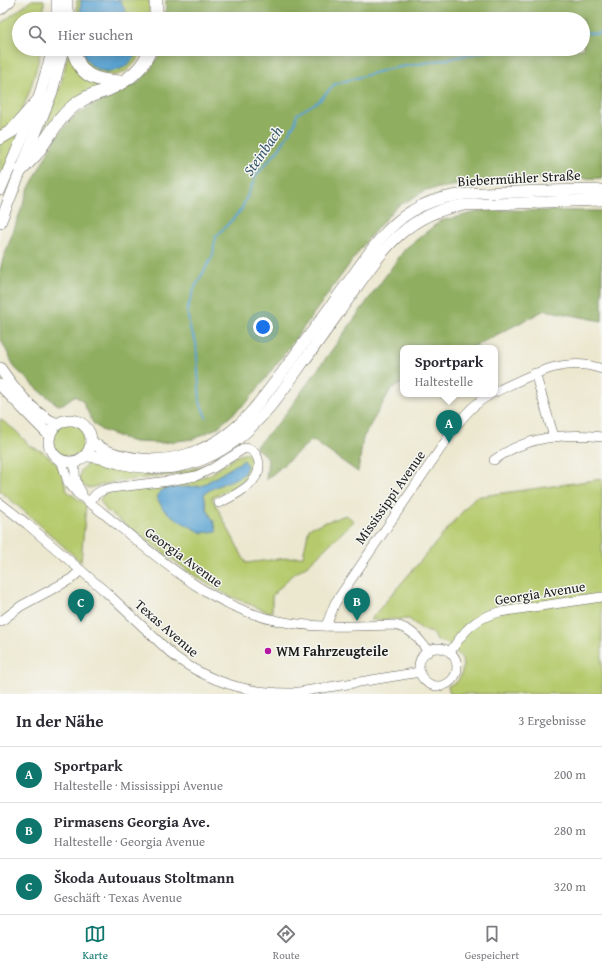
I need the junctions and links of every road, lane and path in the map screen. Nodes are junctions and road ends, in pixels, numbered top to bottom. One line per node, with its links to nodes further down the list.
1 (9, 0): 4 (highway)
2 (57, 0): 5 (main road)
3 (67, 0): 6 (main road)
4 (0, 8)
5 (62, 12)
6 (66, 12)
7 (51, 56): 12 (main road)
8 (61, 56): 14 (main road)
9 (75, 56): 11 (highway)
10 (147, 56): 11 (highway)
11 (121, 82): 14 (highway)
12 (38, 101): 13 (highway); 15 (main road)
13 (0, 138)
14 (22, 170): 18 (main road)
15 (0, 190)
16 (602, 190): 29 (main road, Biebermühler Straße)
17 (602, 200): 30 (main road)
18 (0, 223)
19 (0, 368): 22 (main road)
20 (602, 369): 21 (street)
21 (535, 373): 23 (street); 27 (street)
22 (5, 384): 25 (main road); 26 (main road)
23 (498, 391)
24 (486, 397): 40 (street, Mississippi Avenue)
25 (58, 424): 26 (main road); 29 (main road)
26 (50, 436): 31 (main road)
27 (554, 437): 28 (street); 32 (street)
28 (602, 437)
29 (92, 441): 30 (main road)
30 (86, 456): 33 (main road)
31 (62, 460): 33 (main road); 34 (street, Georgia Avenue)
32 (494, 460)
33 (76, 462): 34 (street, Georgia Avenue)
34 (89, 502): 36 (street); 40 (street, Georgia Avenue)
35 (0, 503): 37 (street, Texas Avenue)
36 (219, 503)
37 (81, 570): 39 (street); 45 (street, Texas Avenue)
38 (602, 597): 42 (street, Georgia Avenue)
39 (0, 622)
40 (326, 626): 41 (street, Georgia Avenue)
41 (428, 652): 42 (street); 43 (street)
42 (450, 652): 44 (street)
43 (420, 672): 44 (street); 45 (street, Texas Avenue)
44 (443, 690)
45 (273, 694)

